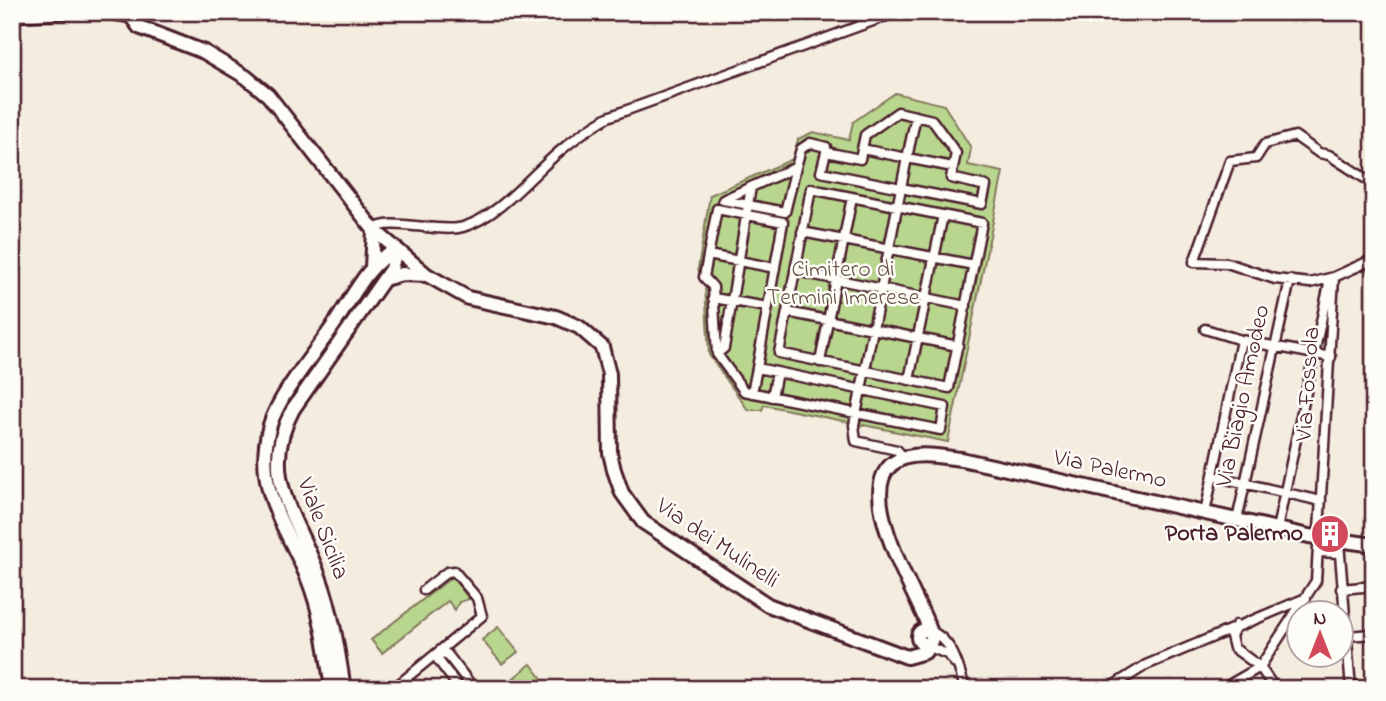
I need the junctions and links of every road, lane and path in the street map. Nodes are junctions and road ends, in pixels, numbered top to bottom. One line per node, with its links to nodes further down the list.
1 (898, 12): 18 (street)
2 (129, 15): 3 (street); 18 (street, Via dei Mulinelli)
3 (18, 17)
4 (916, 116): 5 (street); 7 (street); 9 (street)
5 (862, 149): 6 (street); 7 (street)
6 (826, 152): 8 (street); 12 (street)
7 (907, 158): 9 (street); 12 (street)
8 (796, 167): 11 (street); 14 (street)
9 (953, 167): 12 (street)
10 (1374, 184): 35 (street)
11 (751, 187): 14 (street); 14 (street)
12 (901, 188): 15 (street)
13 (852, 197): 15 (street); 19 (street); 20 (street)
14 (748, 205): 16 (street)
15 (897, 206): 17 (street); 21 (street)
16 (746, 215): 23 (street); 26 (street); 29 (street)
17 (943, 215): 24 (street); 27 (street)
18 (374, 230): 22 (street, Via dei Mulinelli); 28 (street)
19 (802, 232): 20 (street); 30 (street)
20 (844, 240): 21 (street); 34 (street)
21 (889, 248): 24 (street); 36 (street)
22 (396, 250): 28 (street); 31 (street, Via dei Mulinelli); 33 (street, Viale Sicilia)
23 (708, 255): 26 (street); 37 (street)
24 (934, 257): 27 (street); 38 (street)
25 (1374, 259): 32 (street)
26 (738, 261): 29 (street); 39 (street)
27 (974, 265): 40 (street)
28 (372, 267): 89 (street, Viale Sicilia)
29 (775, 268): 41 (street)
30 (795, 271): 34 (street); 42 (street)
31 (427, 275): 33 (street); 84 (street, Via dei Mulinelli)
32 (1332, 277): 35 (street); 51 (street); 52 (street, Via Fossola)
33 (384, 279): 90 (street, Viale Sicilia)
34 (836, 279): 36 (street); 43 (street)
35 (1290, 280): 49 (street, Via Biagio Amodeo)
36 (881, 288): 38 (street); 44 (street)
37 (713, 298): 39 (street); 50 (street)
38 (926, 298): 40 (street); 46 (street)
39 (732, 301): 41 (street); 50 (street)
40 (966, 306): 48 (street)
41 (768, 307): 54 (street)
42 (787, 312): 43 (street); 53 (street)
43 (828, 320): 44 (street); 53 (street)
44 (873, 329): 46 (street); 55 (street)
45 (1205, 329): 47 (street)
46 (918, 338): 48 (street); 57 (street)
47 (1241, 340): 49 (street); 63 (street)
48 (958, 346): 57 (street)
49 (1273, 346): 51 (street); 64 (street, Via Biagio Amodeo)
50 (717, 354): 59 (street)
51 (1313, 354): 52 (street); 65 (street)
52 (1331, 357): 66 (street, Via Fossola)
53 (820, 362): 55 (street)
54 (757, 368): 56 (street); 59 (street)
55 (864, 371): 57 (street); 58 (street)
56 (777, 372): 58 (street); 60 (street)
57 (909, 380)
58 (860, 389): 61 (street); 61 (street)
59 (752, 393): 60 (street)
60 (772, 397): 61 (street)
61 (856, 413): 62 (street)
62 (898, 461): 67 (street, Via Palermo); 84 (street)
63 (1213, 476): 64 (street); 67 (street)
64 (1245, 484): 65 (street); 68 (street, Via Biagio Amodeo)
65 (1283, 493): 66 (street); 69 (street)
66 (1321, 501): 70 (street, Via Fossola)
67 (1205, 513): 68 (street, Via Palermo)
68 (1237, 520): 69 (street, Via Palermo)
69 (1277, 529): 70 (street, Via Palermo)
70 (1318, 538): 72 (street, Via Palermo); 73 (street, Via Fossola)
71 (1374, 545): 72 (street, Via Palermo)
72 (1338, 547): 73 (street); 75 (street)
73 (1318, 552): 77 (street, Via Fossola)
74 (1374, 586): 75 (street)
75 (1341, 589): 78 (street)
76 (424, 590): 85 (street)
77 (1306, 598): 79 (street)
78 (1342, 600)
79 (1283, 607): 80 (street)
80 (1236, 625): 87 (street); 95 (street)
81 (1284, 631): 87 (street, Via Fossola)
82 (1374, 634): 83 (street)
83 (1354, 635)
84 (926, 637): 86 (street); 86 (street)
85 (440, 653): 91 (street); 92 (street); 93 (street)
86 (958, 665): 94 (street)
87 (1260, 667): 96 (street); 97 (street)
88 (1351, 687): 98 (street)
89 (332, 689)
90 (344, 689)
91 (393, 689)
92 (460, 689)
93 (474, 689)
94 (965, 689)
95 (1108, 689)
96 (1222, 689)
97 (1275, 689)
98 (1369, 689)

